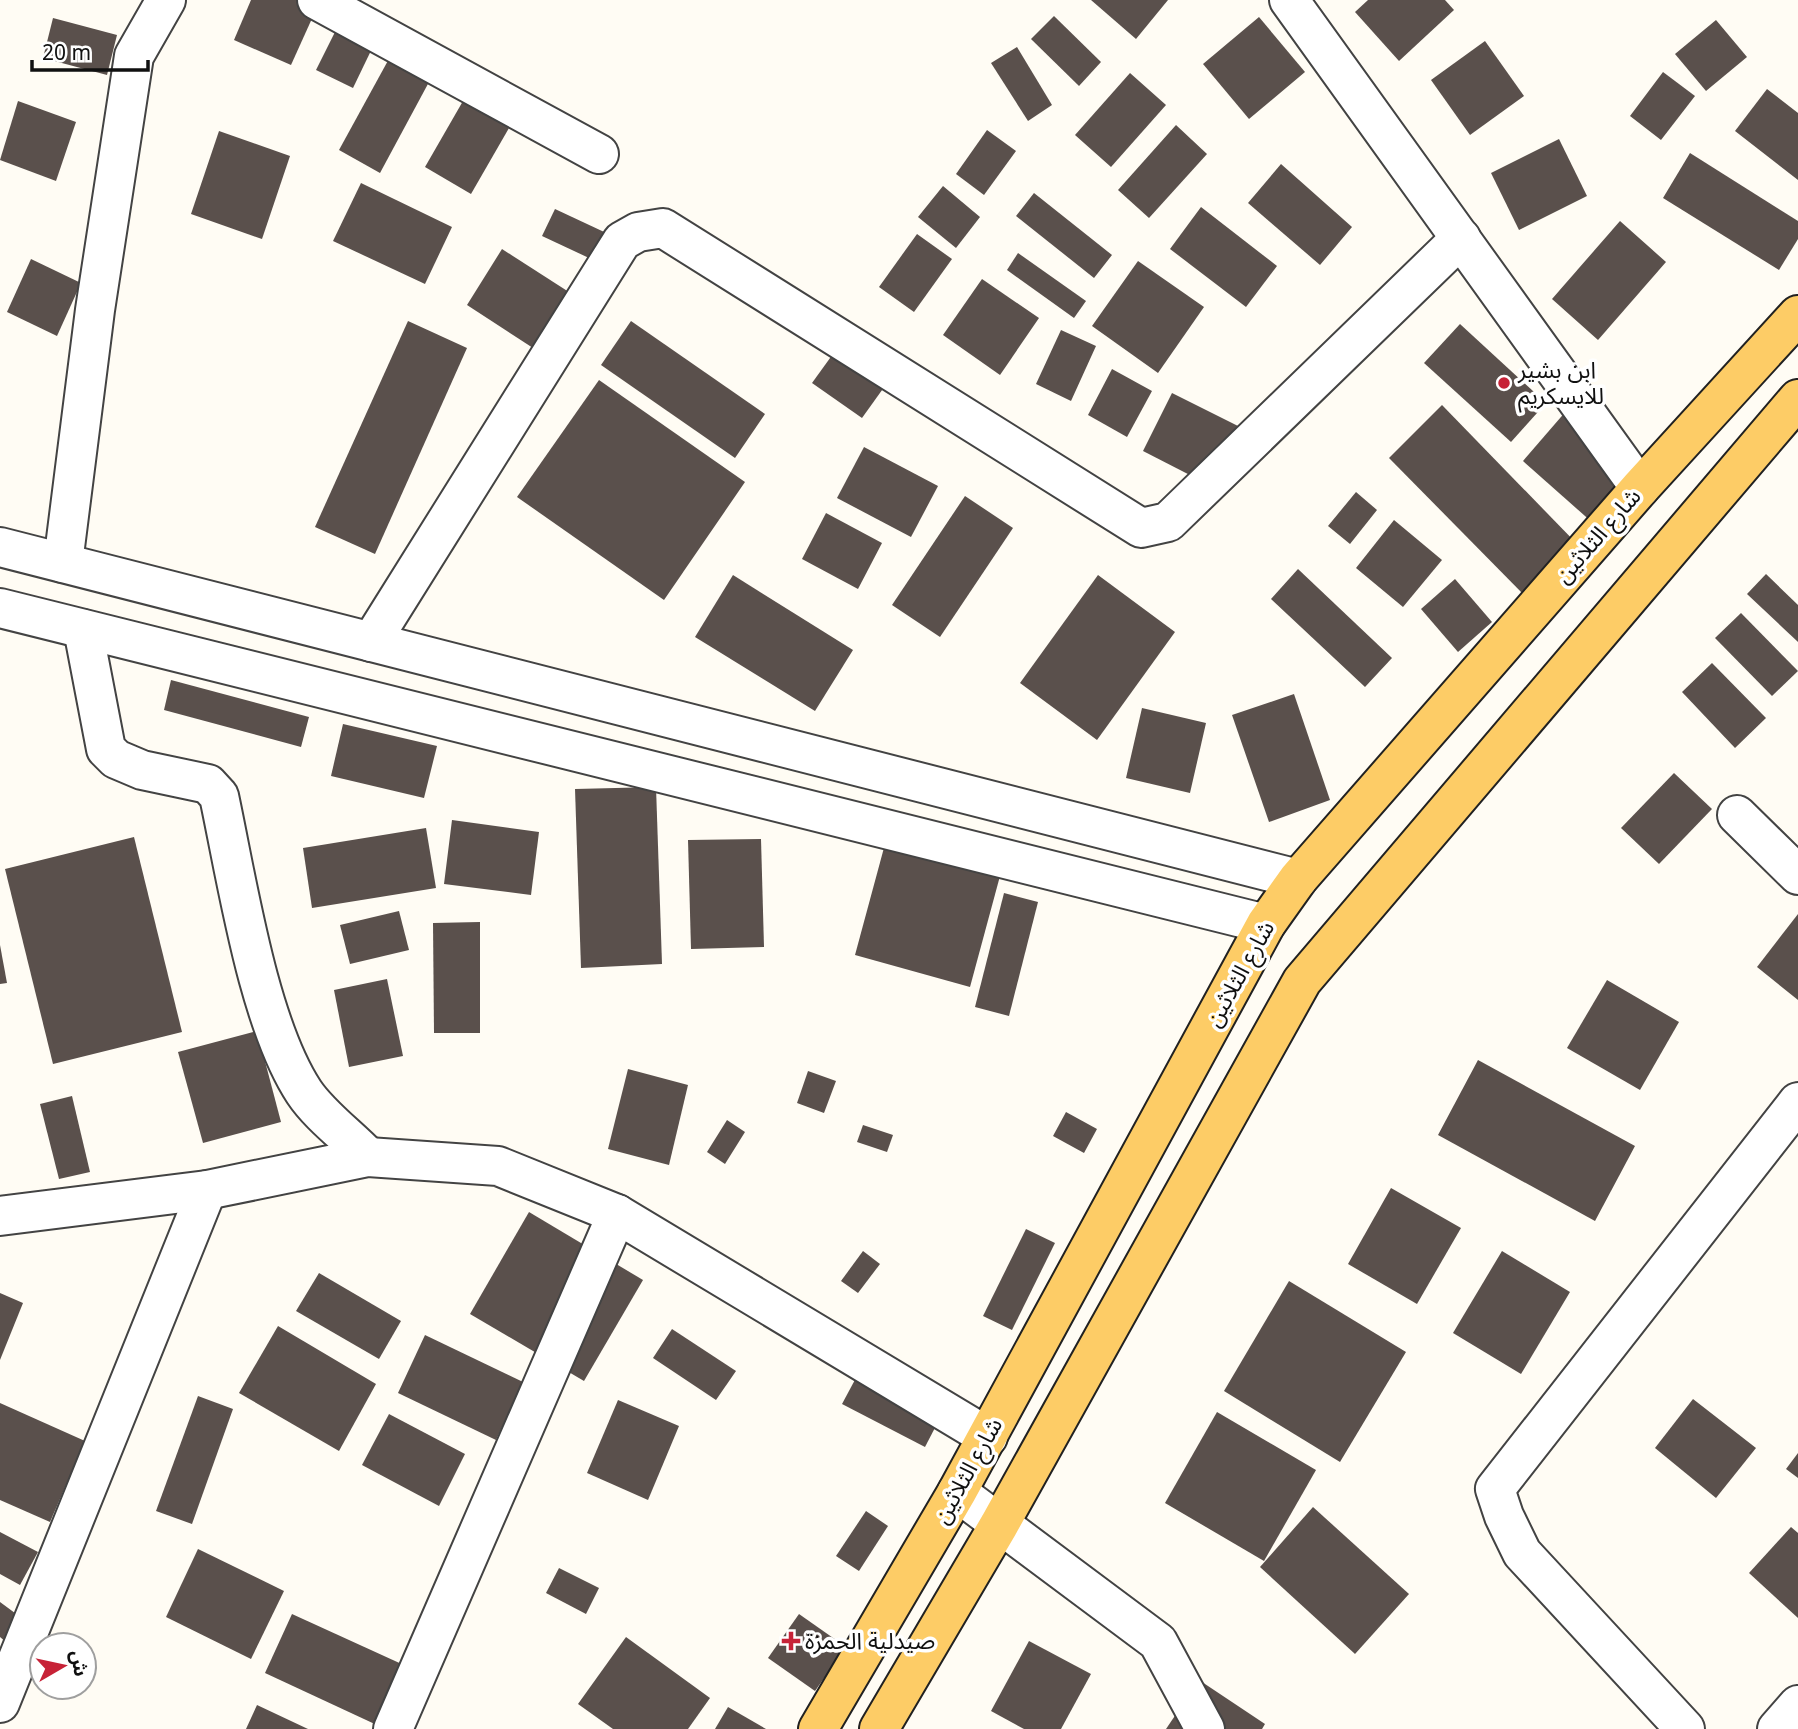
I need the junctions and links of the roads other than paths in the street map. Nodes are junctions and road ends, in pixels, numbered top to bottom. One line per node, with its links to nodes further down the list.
1 (166, 0): 10 (street)
2 (317, 0): 4 (street)
3 (1289, 0): 5 (street)
4 (599, 154)
5 (1461, 238): 8 (street); 13 (street)
6 (1798, 315): 8 (main road, شارع الثلاثين)
7 (1798, 400): 25 (main road)
8 (1640, 488): 16 (main road, شارع الثلاثين)
9 (0, 547): 10 (street)
10 (63, 563): 13 (street)
11 (0, 608): 12 (street)
12 (83, 629): 17 (street); 19 (street)
13 (371, 642): 16 (street)
14 (1737, 815): 15 (street)
15 (1798, 875)
16 (1298, 879): 17 (main road, شارع الثلاثين)
17 (1266, 925): 23 (main road, شارع الثلاثين)
18 (1798, 1102): 32 (street)
19 (368, 1157): 20 (street); 21 (street)
20 (207, 1190): 22 (street); 26 (street)
21 (617, 1214): 23 (street); 28 (street)
22 (0, 1216)
23 (988, 1437): 24 (main road, شارع الثلاثين)
24 (957, 1492): 25 (street); 29 (main road, شارع الثلاثين)
25 (999, 1525): 30 (main road); 31 (street)
26 (0, 1703)
27 (1798, 1705): 33 (street)
28 (393, 1729)
29 (818, 1729)
30 (879, 1729)
31 (1205, 1729)
32 (1685, 1729)
33 (1777, 1729)

